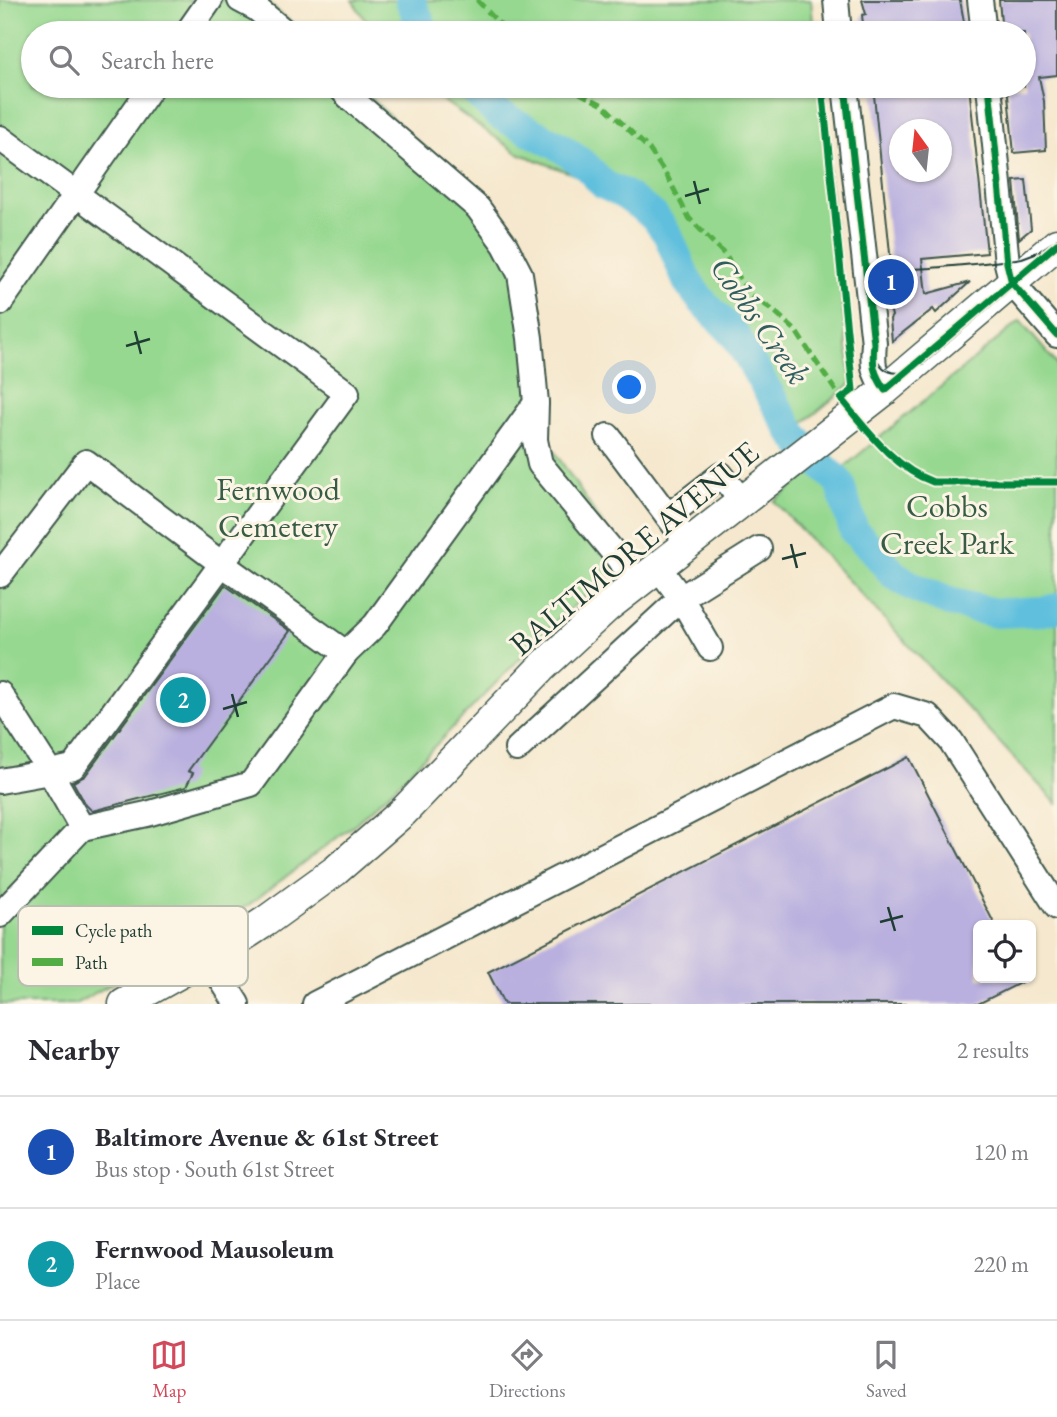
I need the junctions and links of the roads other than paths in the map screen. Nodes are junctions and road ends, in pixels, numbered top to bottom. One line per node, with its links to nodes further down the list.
1 (210, 0): 5 (street)
2 (240, 0): 6 (street)
3 (835, 0): 7 (street)
4 (980, 0): 8 (street)
5 (195, 21)
6 (272, 21)
7 (838, 21)
8 (983, 21)
9 (144, 98): 14 (street)
10 (350, 98): 20 (street)
11 (846, 98): 19 (street)
12 (990, 98): 16 (street)
13 (0, 138): 14 (street)
14 (77, 195): 17 (street); 26 (street)
15 (1057, 244): 16 (main road, BALTIMORE AVENUE)
16 (1012, 283): 18 (street); 19 (main road, BALTIMORE AVENUE)
17 (0, 303)
18 (1057, 335)
19 (886, 390): 22 (main road, BALTIMORE AVENUE)
20 (536, 402): 28 (street); 31 (street)
21 (608, 436): 23 (street)
22 (742, 501): 23 (street); 24 (main road, BALTIMORE AVENUE)
23 (668, 516): 24 (street)
24 (688, 543): 28 (main road, BALTIMORE AVENUE)
25 (759, 549): 29 (street)
26 (222, 564): 27 (street); 31 (street); 34 (street)
27 (0, 575)
28 (648, 575): 29 (street); 39 (main road, BALTIMORE AVENUE)
29 (681, 598): 30 (street); 33 (street)
30 (710, 648)
31 (346, 653): 36 (street)
32 (0, 694): 34 (street)
33 (517, 749)
34 (50, 772): 35 (street); 36 (street)
35 (0, 780)
36 (82, 828): 38 (street)
37 (1057, 907): 44 (street)
38 (0, 915)
39 (248, 932)
40 (156, 986): 42 (main road, BALTIMORE AVENUE)
41 (226, 986): 43 (street)
42 (124, 1004)
43 (237, 1004)
44 (315, 1004)

